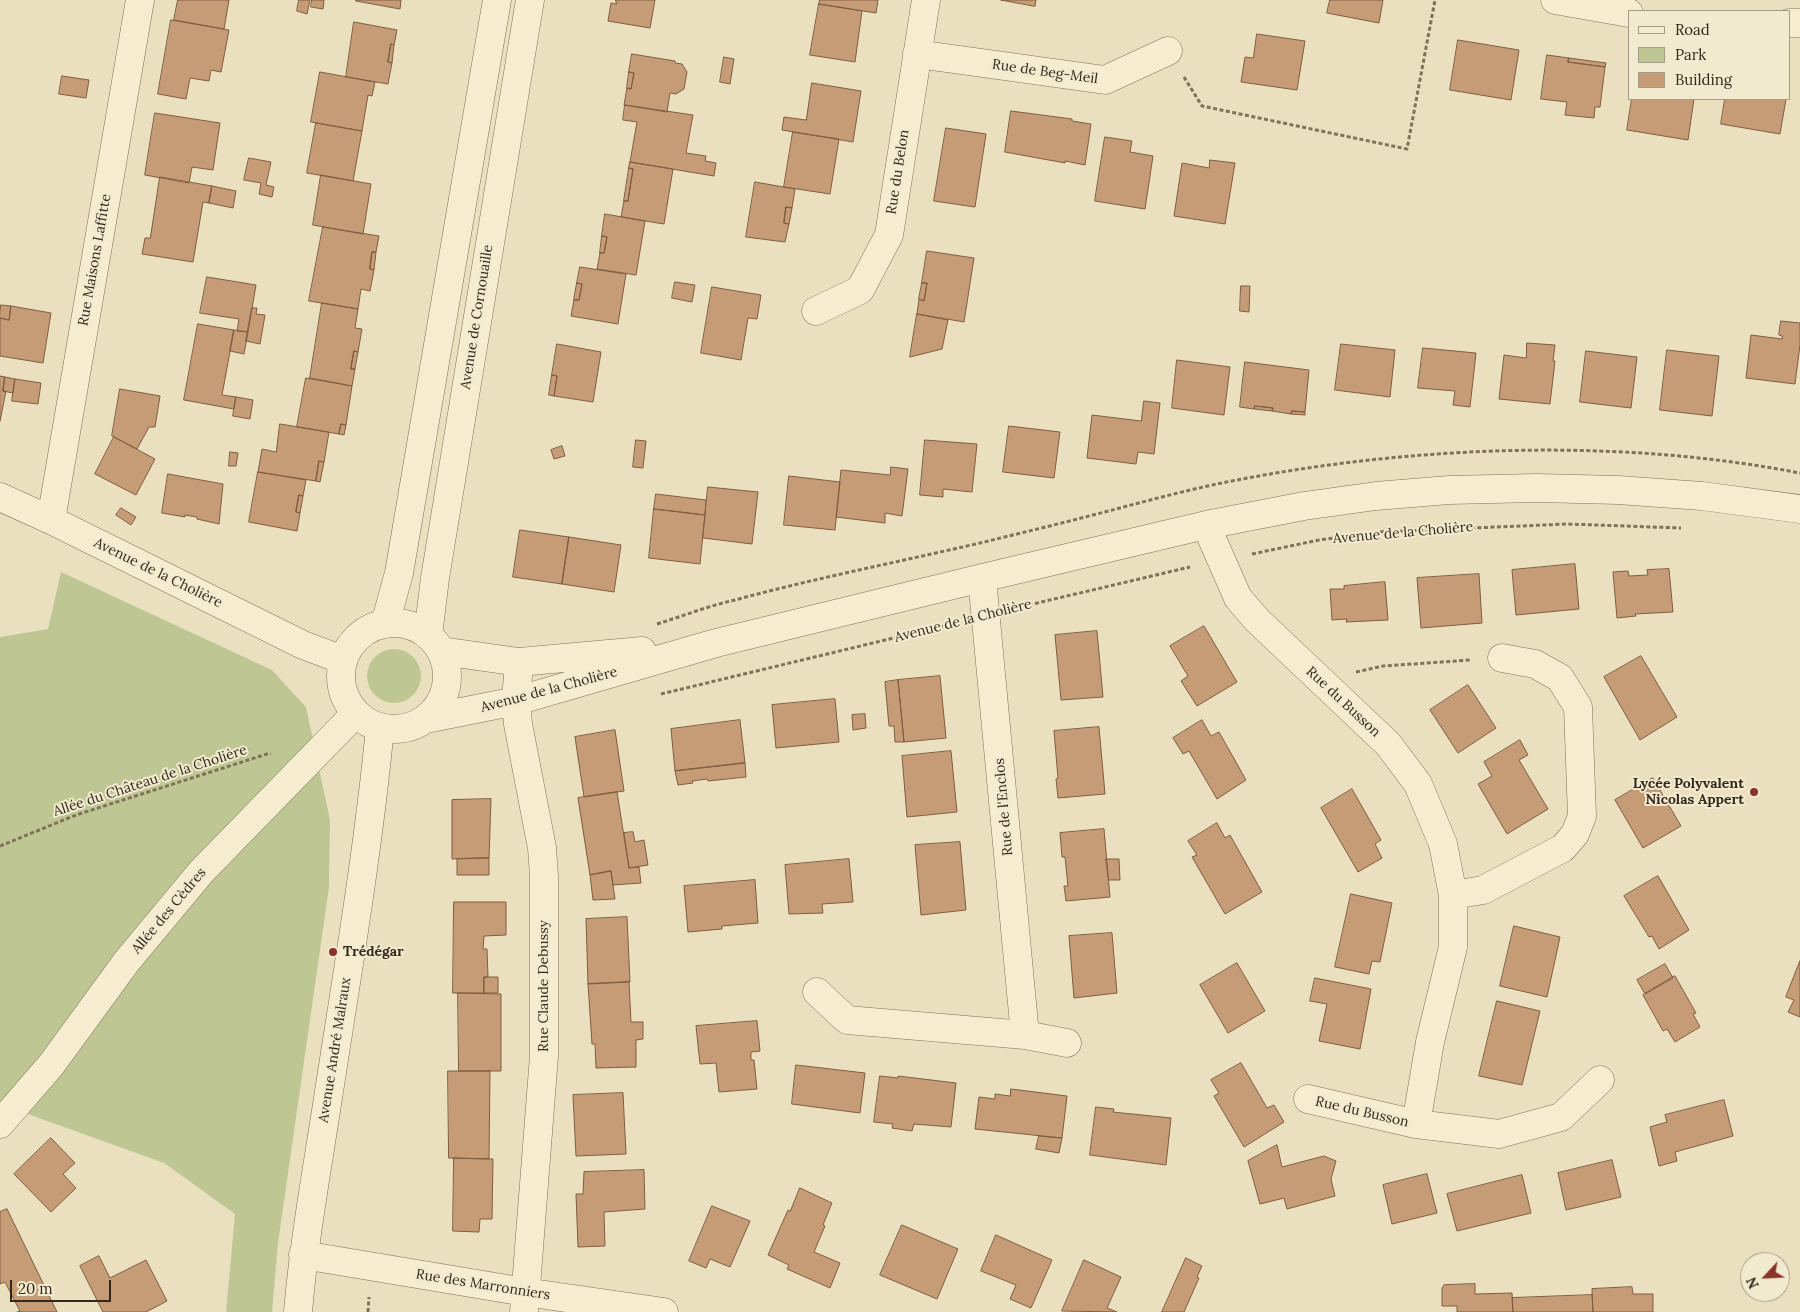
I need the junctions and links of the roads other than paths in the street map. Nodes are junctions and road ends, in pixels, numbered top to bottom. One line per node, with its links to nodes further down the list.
1 (140, 0): 12 (street, Rue Maisons Laffitte)
2 (497, 0): 15 (street)
3 (530, 0): 16 (street, Avenue de Cornouaille)
4 (926, 0): 8 (street, Rue du Belon)
5 (1554, 0): 6 (street)
6 (1628, 13)
7 (1168, 51): 8 (street, Rue de Beg-Meil)
8 (917, 54): 9 (street, Rue du Belon)
9 (816, 311)
10 (0, 497): 12 (street, Avenue de la Cholière)
11 (1800, 509): 13 (street, Avenue de la Cholière)
12 (52, 520): 19 (street, Avenue de la Cholière)
13 (1206, 525): 14 (street, Avenue de la Cholière); 25 (street, Rue du Busson)
14 (982, 578): 17 (street, Avenue de la Cholière); 27 (street, Rue de l'Enclos)
15 (385, 624): 16 (street); 19 (street)
16 (434, 643): 20 (street, Avenue de la Cholière); 23 (street)
17 (716, 644): 20 (street, Avenue de la Cholière); 21 (street, Avenue de la Cholière)
18 (1502, 658): 25 (street)
19 (343, 660): 22 (street)
20 (519, 662): 21 (street, Rue Claude Debussy)
21 (516, 701): 23 (street, Avenue de la Cholière); 34 (street, Rue Claude Debussy)
22 (356, 714): 24 (street); 31 (street, Allée des Cèdres)
23 (426, 718): 24 (street)
24 (380, 728): 33 (street, Avenue André Malraux)
25 (1453, 895): 32 (street, Rue du Busson)
26 (817, 992): 27 (street)
27 (1025, 1035): 28 (street)
28 (1067, 1043)
29 (1600, 1080): 32 (street, Rue du Busson)
30 (1308, 1099): 32 (street, Rue du Busson)
31 (0, 1124)
32 (1416, 1124)
33 (303, 1255): 34 (street, Rue des Marronniers); 35 (street, Avenue André Malraux)
34 (524, 1302): 36 (street, Rue des Marronniers)
35 (298, 1312)
36 (664, 1312)

